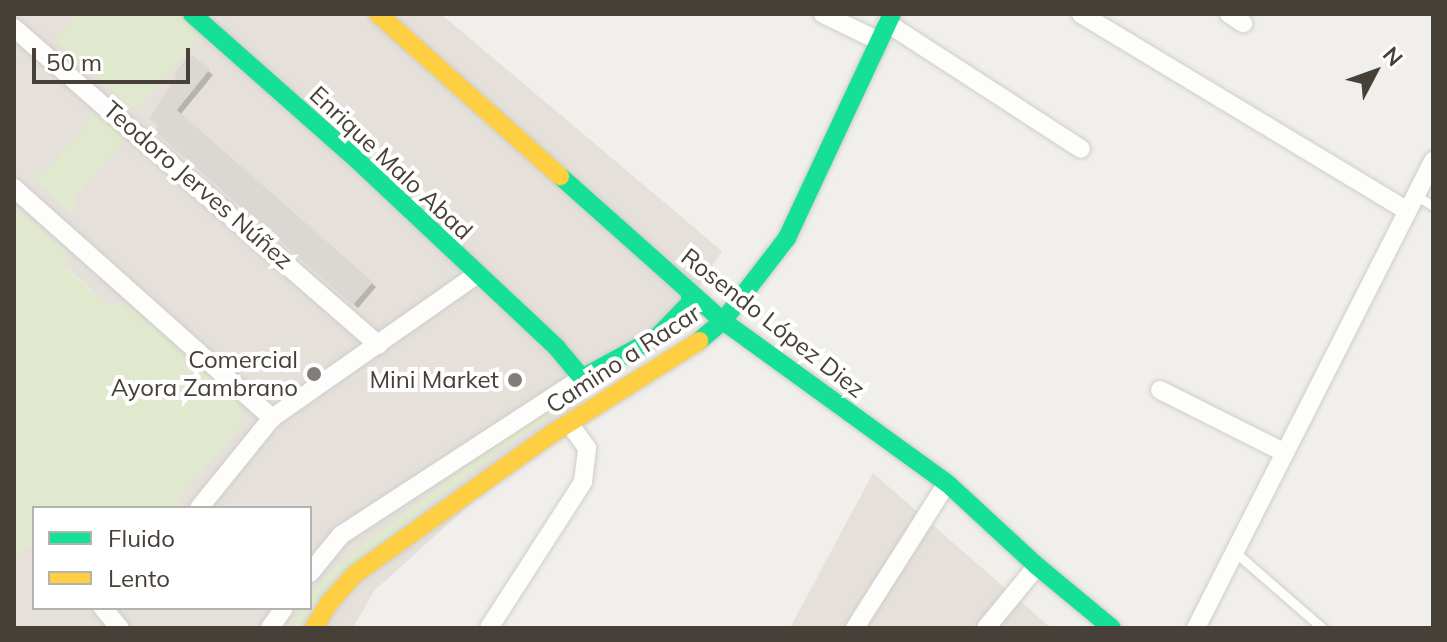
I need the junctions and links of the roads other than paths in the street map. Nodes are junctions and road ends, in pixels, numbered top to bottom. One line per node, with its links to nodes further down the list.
1 (192, 14): 13 (street, Enrique Malo Abad)
2 (378, 14): 14 (street, Rosendo López Diez)
3 (823, 14): 7 (street)
4 (1081, 14): 11 (street)
5 (890, 18): 7 (street, Camino a Racar); 8 (street)
6 (14, 28): 16 (street, Teodoro Jerves Núñez)
7 (877, 40): 15 (street, Camino a Racar)
8 (1081, 149)
9 (1433, 161): 11 (street)
10 (14, 188): 19 (street)
11 (1411, 203): 12 (lane); 21 (street)
12 (1433, 206)
13 (476, 275): 16 (street); 17 (street, Enrique Malo Abad)
14 (690, 292): 15 (street, Rosendo López Diez); 17 (street)
15 (723, 321): 20 (street, Camino a Racar); 22 (street, Rosendo López Diez)
16 (379, 345): 19 (street)
17 (578, 381): 26 (street)
18 (1160, 390): 21 (street)
19 (272, 418): 23 (street)
20 (569, 423): 29 (street, Camino a Racar); 30 (street)
21 (1285, 453): 24 (street)
22 (947, 483): 25 (street, Rosendo López Diez); 31 (street)
23 (201, 506)
24 (1235, 552): 34 (street); 35 (lane)
25 (1037, 566): 32 (street); 33 (street, Rosendo López Diez)
26 (312, 571)
27 (283, 610): 28 (street)
28 (270, 628)
29 (314, 628)
30 (489, 628)
31 (855, 628)
32 (986, 628)
33 (1112, 628)
34 (1196, 628)
35 (1322, 628)

